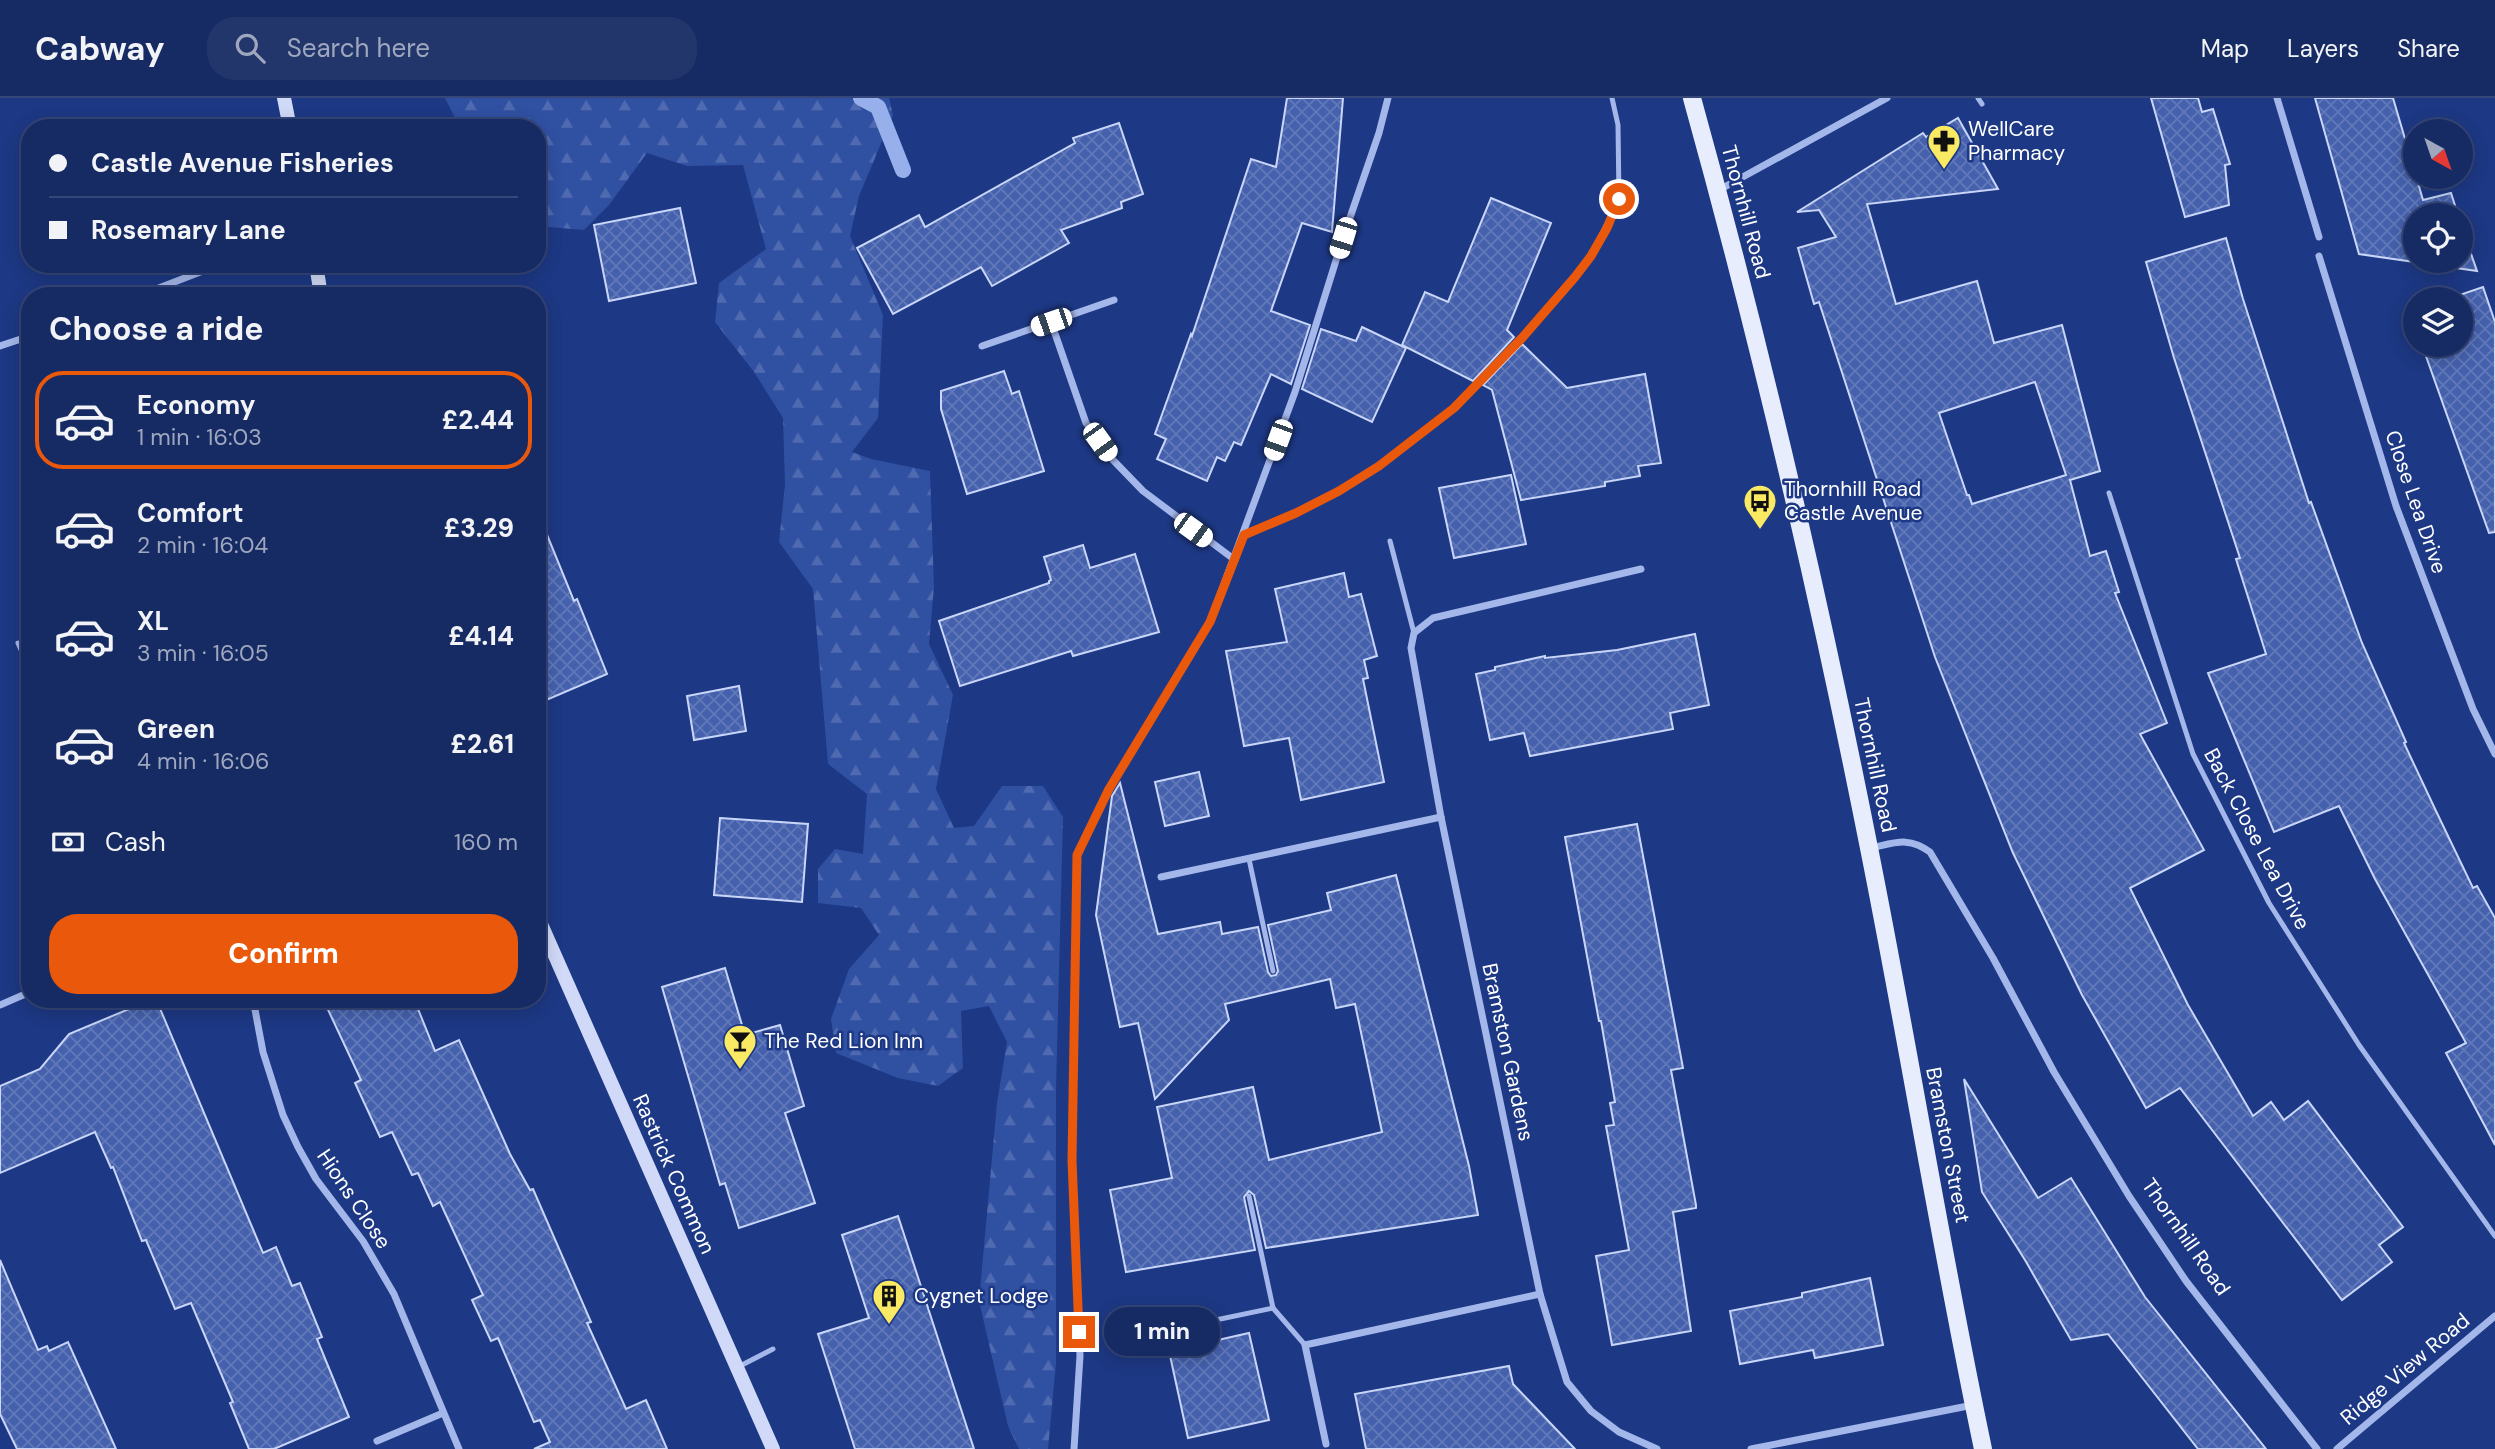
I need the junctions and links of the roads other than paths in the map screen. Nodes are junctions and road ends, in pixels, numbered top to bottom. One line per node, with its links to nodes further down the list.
1 (284, 98): 9 (street)
2 (1388, 98): 21 (street)
3 (1612, 98): 21 (lane)
4 (1692, 98): 10 (main road, Thornhill Road)
5 (1887, 98): 10 (street)
6 (1978, 98): 8 (lane)
7 (2277, 98): 11 (street)
8 (1982, 104)
9 (288, 119)
10 (1718, 191): 30 (main road, Thornhill Road)
11 (2319, 237)
12 (2319, 256): 28 (street, Close Lea Drive)
13 (198, 273): 14 (street)
14 (161, 287)
15 (1114, 300): 16 (street)
16 (1051, 322): 19 (street); 23 (street)
17 (21, 339): 18 (street)
18 (0, 346)
19 (982, 346)
20 (2109, 493): 39 (lane, Back Close Lea Drive)
21 (1244, 535): 23 (street)
22 (1390, 541): 25 (lane)
23 (1235, 560): 53 (street)
24 (1641, 569): 25 (street)
25 (1414, 633): 29 (street, Bramston Gardens)
26 (18, 643): 27 (lane)
27 (21, 650)
28 (2495, 754)
29 (1441, 817): 31 (street); 40 (street, Bramston Gardens)
30 (1869, 849): 47 (main road, Bramston Street); 57 (street, Thornhill Road)
31 (1249, 859): 32 (street); 34 (lane)
32 (1161, 877)
33 (546, 935): 46 (street, Rastrick Common)
34 (1273, 971)
35 (21, 996): 36 (street)
36 (0, 1005)
37 (255, 1008): 48 (street, Hions Close)
38 (1250, 1196): 41 (lane)
39 (2495, 1236)
40 (1540, 1294): 44 (street); 54 (street, Bramston Gardens)
41 (1273, 1308): 43 (lane); 44 (lane)
42 (2495, 1316): 58 (street, Ridge View Road)
43 (1163, 1331)
44 (1305, 1345): 50 (street)
45 (773, 1349): 46 (lane)
46 (738, 1367): 52 (street, Rastrick Common)
47 (1973, 1405): 55 (street); 56 (main road, Bramston Street)
48 (443, 1413): 49 (street); 51 (street, Hions Close)
49 (377, 1441)
50 (1325, 1446)
51 (459, 1449)
52 (773, 1449)
53 (1074, 1449)
54 (1657, 1449)
55 (1751, 1449)
56 (1983, 1449)
57 (2317, 1449)
58 (2337, 1449)

